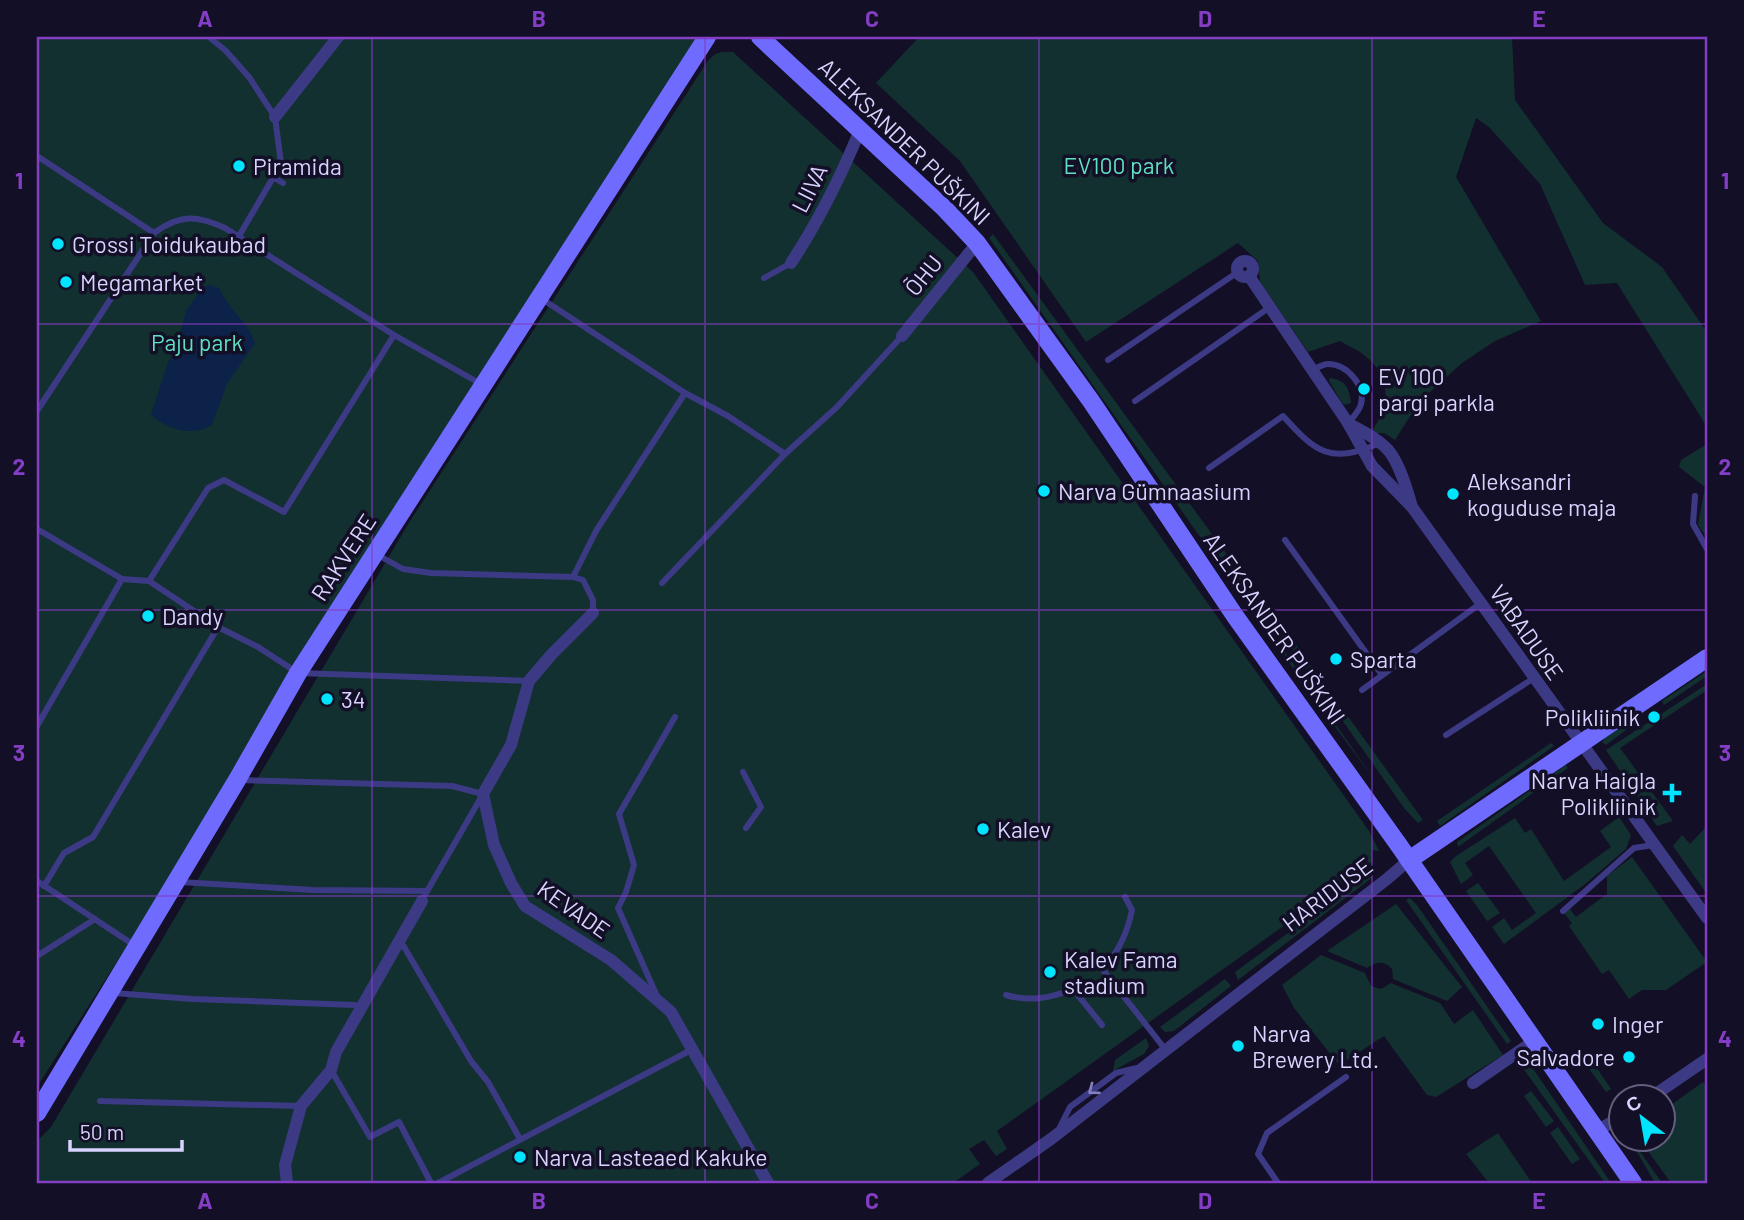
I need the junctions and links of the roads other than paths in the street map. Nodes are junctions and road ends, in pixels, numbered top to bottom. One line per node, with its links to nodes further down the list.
1 (209, 37): 5 (lane)
2 (338, 37): 5 (street)
3 (706, 37): 16 (street, RAKVERE)
4 (760, 37): 6 (street, ALEKSANDER PUŠKINI)
5 (275, 117): 8 (lane)
6 (860, 130): 12 (street, ALEKSANDER PUŠKINI); 13 (street, LIIVA)
7 (37, 156): 10 (lane)
8 (273, 177): 9 (lane); 11 (lane)
9 (283, 183)
10 (154, 233): 11 (lane); 25 (lane)
11 (239, 236): 18 (lane)
12 (977, 243): 19 (street, ÕHU); 59 (street, ALEKSANDER PUŠKINI)
13 (791, 263): 15 (lane)
14 (1243, 274): 17 (street, VABADUSE); 20 (lane)
15 (764, 278)
16 (540, 299): 22 (street, RAKVERE); 23 (lane)
17 (1270, 307): 21 (street, VABADUSE); 24 (lane)
18 (394, 335): 22 (lane); 39 (lane)
19 (902, 336): 29 (lane)
20 (1108, 360)
21 (1312, 370): 26 (street, VABADUSE); 26 (lane)
22 (483, 385): 36 (street, RAKVERE)
23 (685, 393): 29 (lane); 37 (lane)
24 (1135, 401)
25 (37, 411)
26 (1348, 423): 27 (street, VABADUSE); 28 (street, VABADUSE)
27 (1380, 443): 28 (lane); 32 (street, VABADUSE)
28 (1362, 450): 30 (lane); 32 (street, VABADUSE)
29 (785, 454): 40 (lane)
30 (1209, 468)
31 (1695, 496): 35 (lane)
32 (1412, 507): 41 (street, VABADUSE)
33 (37, 529): 38 (lane)
34 (1285, 540): 46 (lane)
35 (1707, 549)
36 (375, 553): 37 (lane); 45 (street, RAKVERE)
37 (573, 577): 42 (lane)
38 (122, 579): 39 (lane); 51 (lane)
39 (149, 582): 43 (lane)
40 (662, 583)
41 (1481, 603): 46 (lane); 47 (street, VABADUSE)
42 (593, 613): 48 (street)
43 (218, 627): 45 (lane); 62 (lane)
44 (1707, 658): 53 (street, HARIDUSE)
45 (298, 673): 48 (lane); 55 (street, RAKVERE)
46 (1382, 675): 49 (lane)
47 (1534, 678): 52 (lane); 53 (street, VABADUSE)
48 (529, 681): 56 (street)
49 (1362, 690)
50 (675, 716): 73 (lane)
51 (37, 726)
52 (1446, 735)
53 (1581, 743): 58 (street, VABADUSE); 59 (street, HARIDUSE)
54 (743, 772): 57 (lane)
55 (237, 779): 56 (lane); 61 (street, RAKVERE)
56 (483, 794): 63 (lane); 73 (street, KEVADE)
57 (746, 828)
58 (1655, 844): 65 (lane); 66 (street, VABADUSE)
59 (1409, 860): 76 (street, ALEKSANDER PUŠKINI); 78 (street, HARIDUSE)
60 (37, 881): 62 (lane)
61 (174, 882): 63 (lane); 69 (street, RAKVERE)
62 (44, 886): 67 (lane)
63 (424, 896): 68 (street)
64 (1125, 897): 78 (lane)
65 (1563, 911)
66 (1707, 918)
67 (95, 919): 69 (lane); 70 (lane)
68 (400, 939): 80 (street); 89 (lane)
69 (136, 946): 71 (street, RAKVERE)
70 (37, 956)
71 (108, 992): 74 (lane); 86 (street, RAKVERE)
72 (1006, 995): 75 (lane)
73 (660, 1002): 77 (street, KEVADE)
74 (355, 1004)
75 (1102, 1025)
76 (1534, 1041): 82 (street); 88 (street, ALEKSANDER PUŠKINI)
77 (693, 1049): 89 (lane); 94 (street, KEVADE)
78 (1165, 1049): 90 (street, HARIDUSE)
79 (1707, 1059): 83 (street)
80 (331, 1070): 85 (street); 92 (lane)
81 (1346, 1077): 95 (lane)
82 (1473, 1083)
83 (1670, 1084)
84 (100, 1101): 85 (lane)
85 (301, 1105): 91 (street)
86 (37, 1113)
87 (1608, 1125): 88 (street)
88 (1597, 1132): 96 (street, ALEKSANDER PUŠKINI)
89 (520, 1139): 93 (lane)
90 (991, 1182)
91 (287, 1183)
92 (431, 1183)
93 (439, 1183)
94 (768, 1183)
95 (1278, 1183)
96 (1633, 1183)

